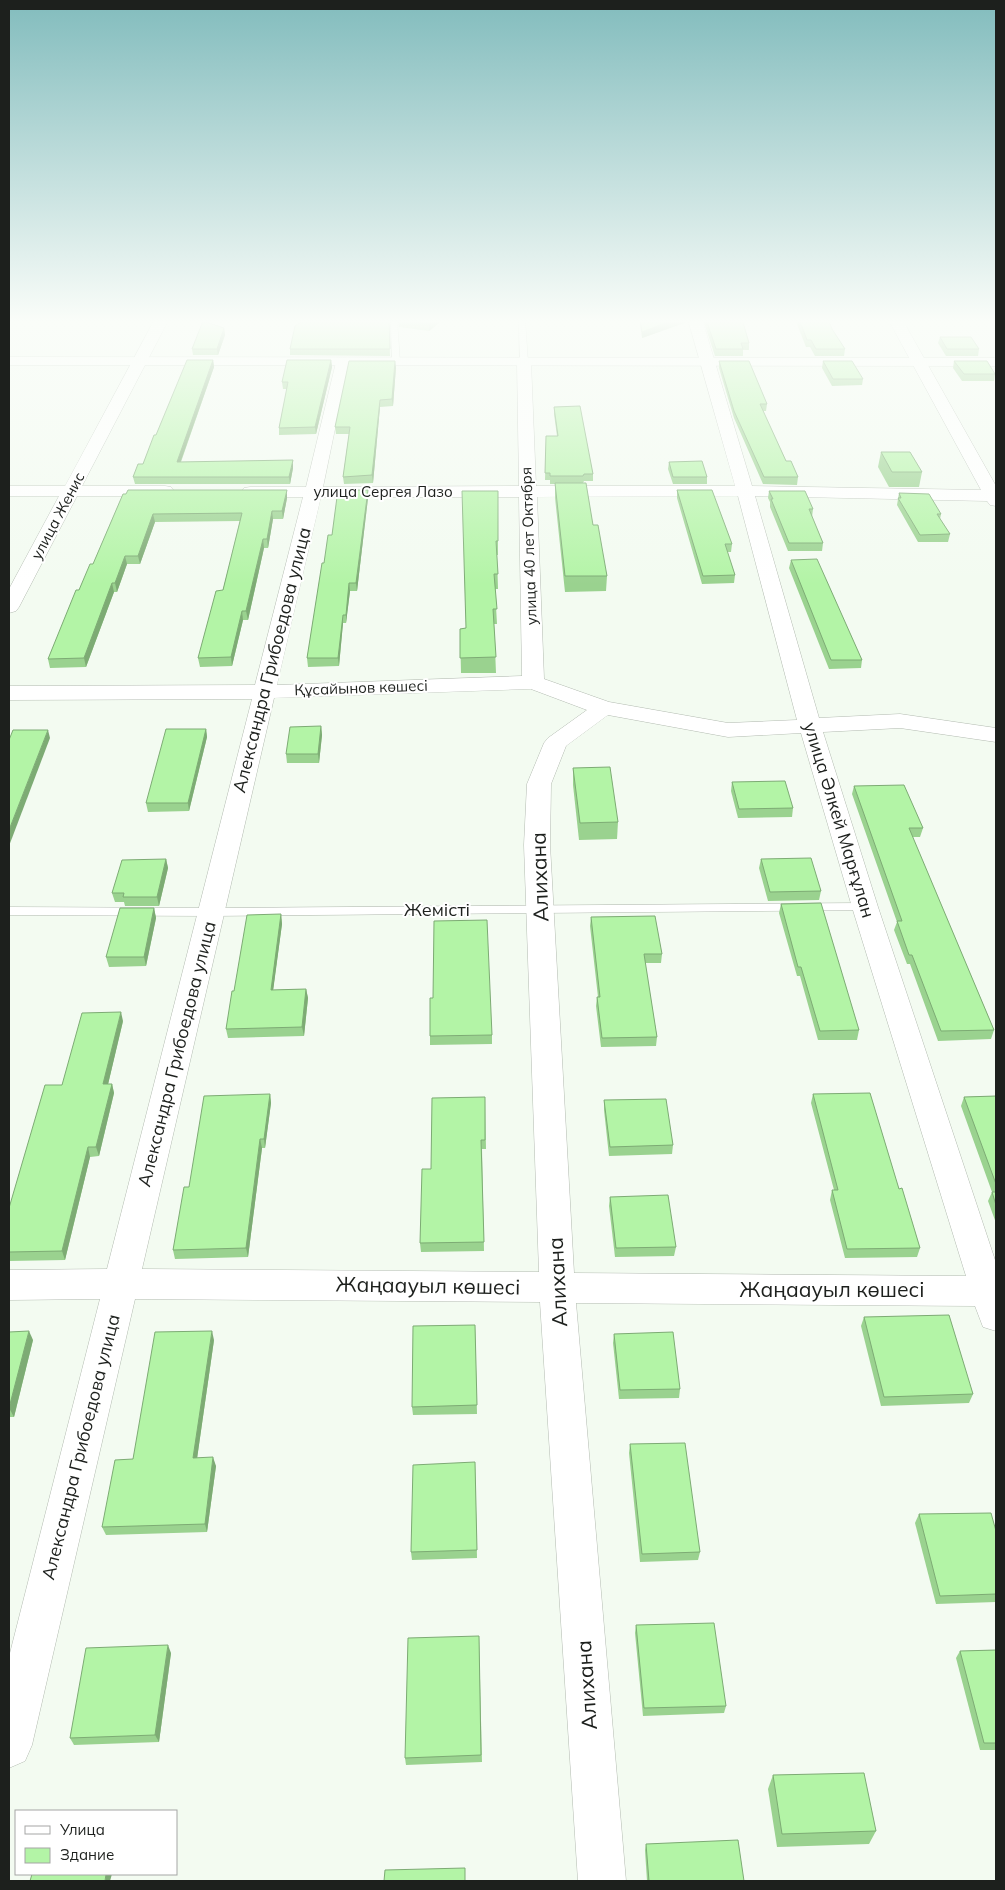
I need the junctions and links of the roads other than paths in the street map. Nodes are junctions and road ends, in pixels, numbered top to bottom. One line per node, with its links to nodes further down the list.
1 (116, 407): 7 (street, улица Женис)
2 (332, 407): 11 (street, Александра Грибоедова улица)
3 (525, 407): 12 (street, улица 40 лет Октября)
4 (720, 407): 8 (street, улица Әлкей Марғұлан)
5 (945, 407): 13 (street)
6 (9, 491): 7 (street)
7 (72, 491): 9 (street); 14 (street, улица Женис)
8 (745, 491): 12 (street, улица Сергея Лазо); 13 (street, улица Сергея Лазо); 19 (street, улица Әлкей Марғұлан)
9 (178, 492)
10 (236, 492): 11 (street, улица Сергея Лазо)
11 (313, 492): 12 (street, улица Сергея Лазо); 16 (street, Александра Грибоедова улица)
12 (527, 492): 15 (street, улица 40 лет Октября)
13 (995, 498)
14 (9, 607)
15 (533, 682): 16 (street, Құсайынов көшесі); 18 (street)
16 (265, 692): 17 (street, Құсайынов көшесі); 24 (street, Александра Грибоедова улица)
17 (9, 693)
18 (604, 708): 19 (street); 22 (street, Алихана)
19 (810, 725): 20 (street); 21 (street, улица Әлкей Марғұлан)
20 (996, 735)
21 (866, 907): 22 (lane, Жемісті); 28 (street, улица Әлкей Марғұлан)
22 (540, 910): 24 (lane, Жемісті); 27 (street, Алихана)
23 (9, 911): 24 (lane, Жемісті)
24 (212, 912): 25 (street, Александра Грибоедова улица)
25 (121, 1284): 26 (street, Жаңаауыл көшесі); 27 (street, Жаңаауыл көшесі); 29 (street, Александра Грибоедова улица)
26 (9, 1285)
27 (557, 1288): 28 (street, Жаңаауыл көшесі); 30 (street, Алихана)
28 (994, 1300)
29 (9, 1745)
30 (602, 1881)

